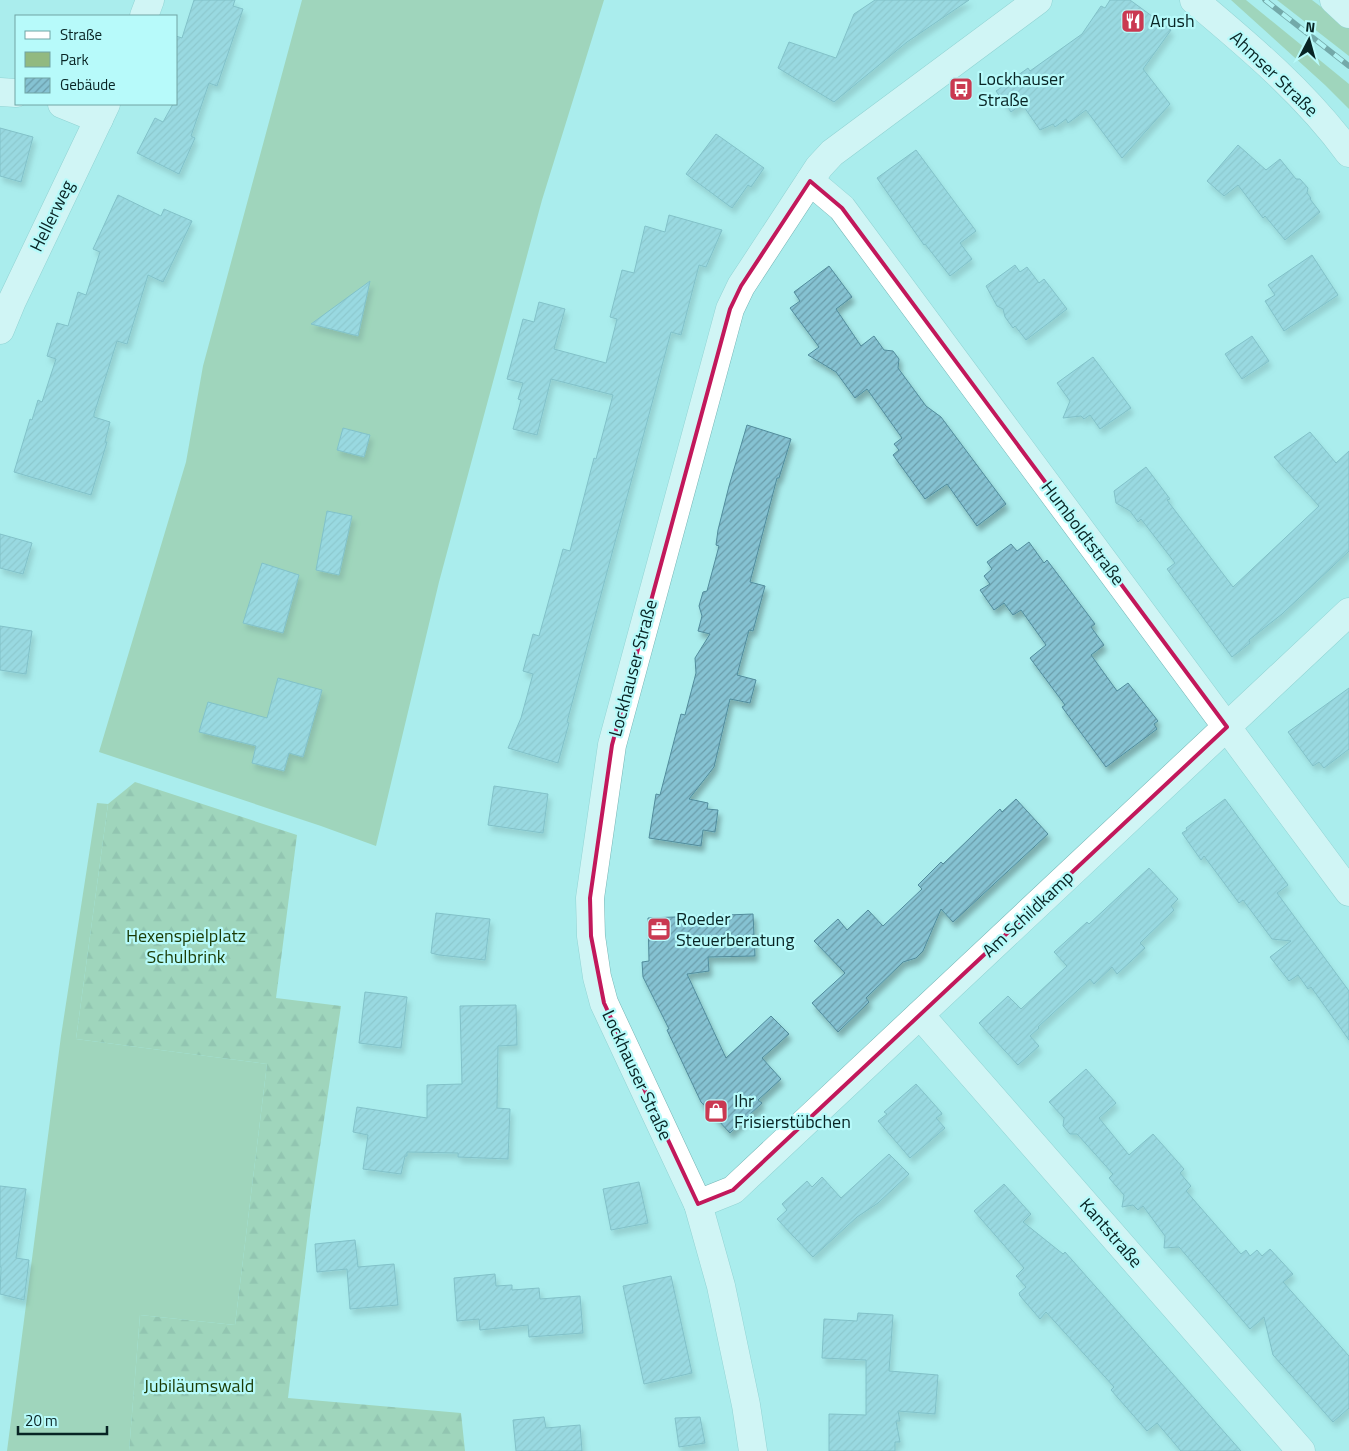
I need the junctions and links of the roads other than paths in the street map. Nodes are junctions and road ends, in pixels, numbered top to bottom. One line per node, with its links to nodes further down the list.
1 (150, 0): 6 (street)
2 (1038, 0): 12 (street, Lockhauser Straße)
3 (1194, 0): 11 (street, Ahmser Straße)
4 (1334, 0): 5 (street)
5 (1349, 14)
6 (144, 15)
7 (0, 92): 8 (street)
8 (15, 93)
9 (68, 105): 10 (street)
10 (103, 111): 13 (street, Hellerweg)
11 (1349, 153)
12 (810, 182): 15 (street, Humboldtstraße); 18 (street, Lockhauser Straße)
13 (0, 330)
14 (1349, 612): 15 (street, Am Schildkamp)
15 (1227, 727): 16 (street, Humboldtstraße); 17 (street, Am Schildkamp)
16 (1349, 892)
17 (920, 1015): 18 (street, Am Schildkamp); 20 (street, Kantstraße)
18 (698, 1204): 19 (street, Lockhauser Straße)
19 (753, 1451)
20 (1301, 1451)

